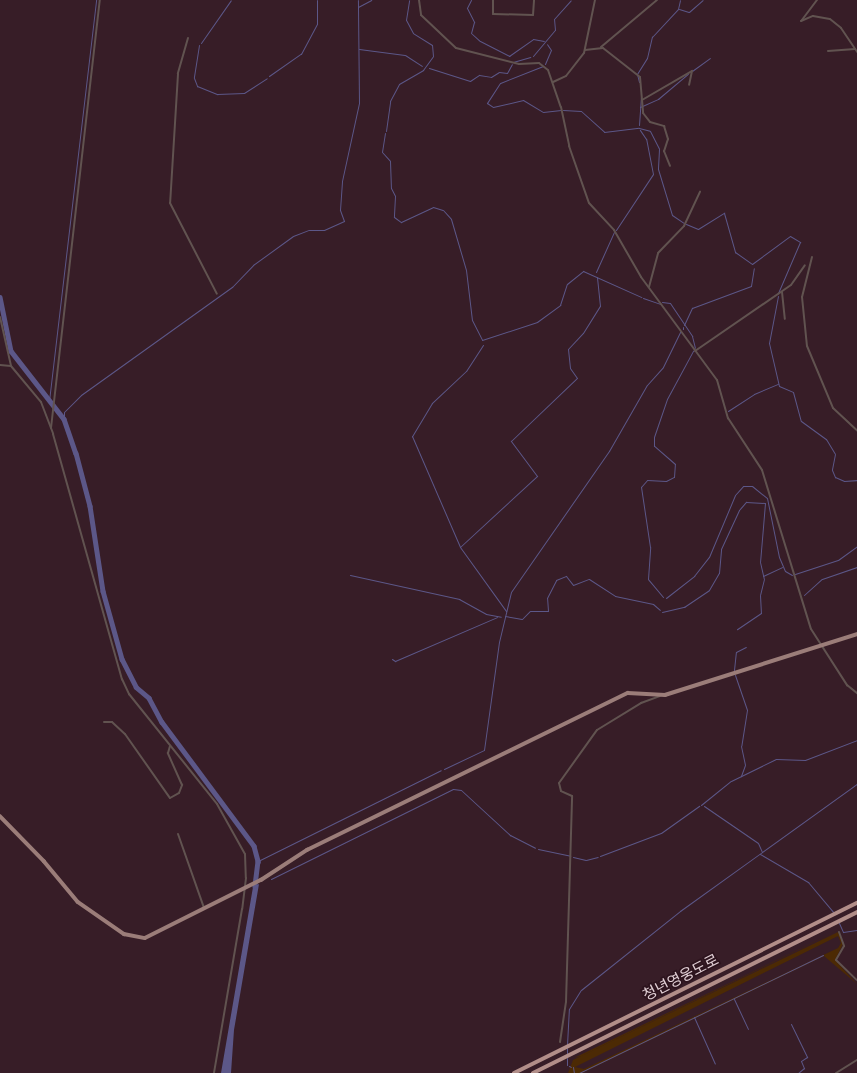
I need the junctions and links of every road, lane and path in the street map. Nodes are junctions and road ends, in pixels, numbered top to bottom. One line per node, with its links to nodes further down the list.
1 (100, 0): 28 (street)
2 (419, 0): 13 (street)
3 (493, 0): 4 (street)
4 (534, 0)
5 (595, 0): 10 (street)
6 (658, 0): 9 (street)
7 (817, 0): 12 (street)
8 (188, 38): 22 (street)
9 (601, 47): 10 (street); 15 (street)
10 (585, 50): 13 (street)
11 (828, 51): 12 (street)
12 (856, 51)
13 (553, 82): 20 (street)
14 (689, 85): 15 (street)
15 (642, 100): 16 (street)
16 (670, 166)
17 (700, 191): 20 (street)
18 (812, 257): 29 (street)
19 (805, 265): 21 (street)
20 (649, 287): 25 (street)
21 (782, 292): 24 (street); 25 (street)
22 (217, 294)
23 (0, 317): 27 (street)
24 (785, 319)
25 (695, 351): 31 (street)
26 (0, 365): 27 (street)
27 (11, 366): 28 (street)
28 (51, 429): 35 (street)
29 (857, 430)
30 (857, 634): 31 (main road)
31 (820, 645): 32 (street); 33 (main road)
32 (857, 693)
33 (661, 695): 38 (main road); 44 (street)
34 (104, 722): 35 (street)
35 (170, 746): 38 (street)
36 (0, 816): 40 (main road)
37 (178, 834): 40 (street)
38 (245, 888): 40 (main road); 46 (street)
39 (857, 904): 47 (highway, 청년영웅도로)
40 (205, 908)
41 (857, 912): 48 (highway, 청년영웅도로)
42 (839, 932): 43 (street)
43 (857, 980)
44 (560, 1042)
45 (857, 1060): 49 (street)
46 (214, 1073)
47 (514, 1073)
48 (533, 1073)
49 (836, 1073)

